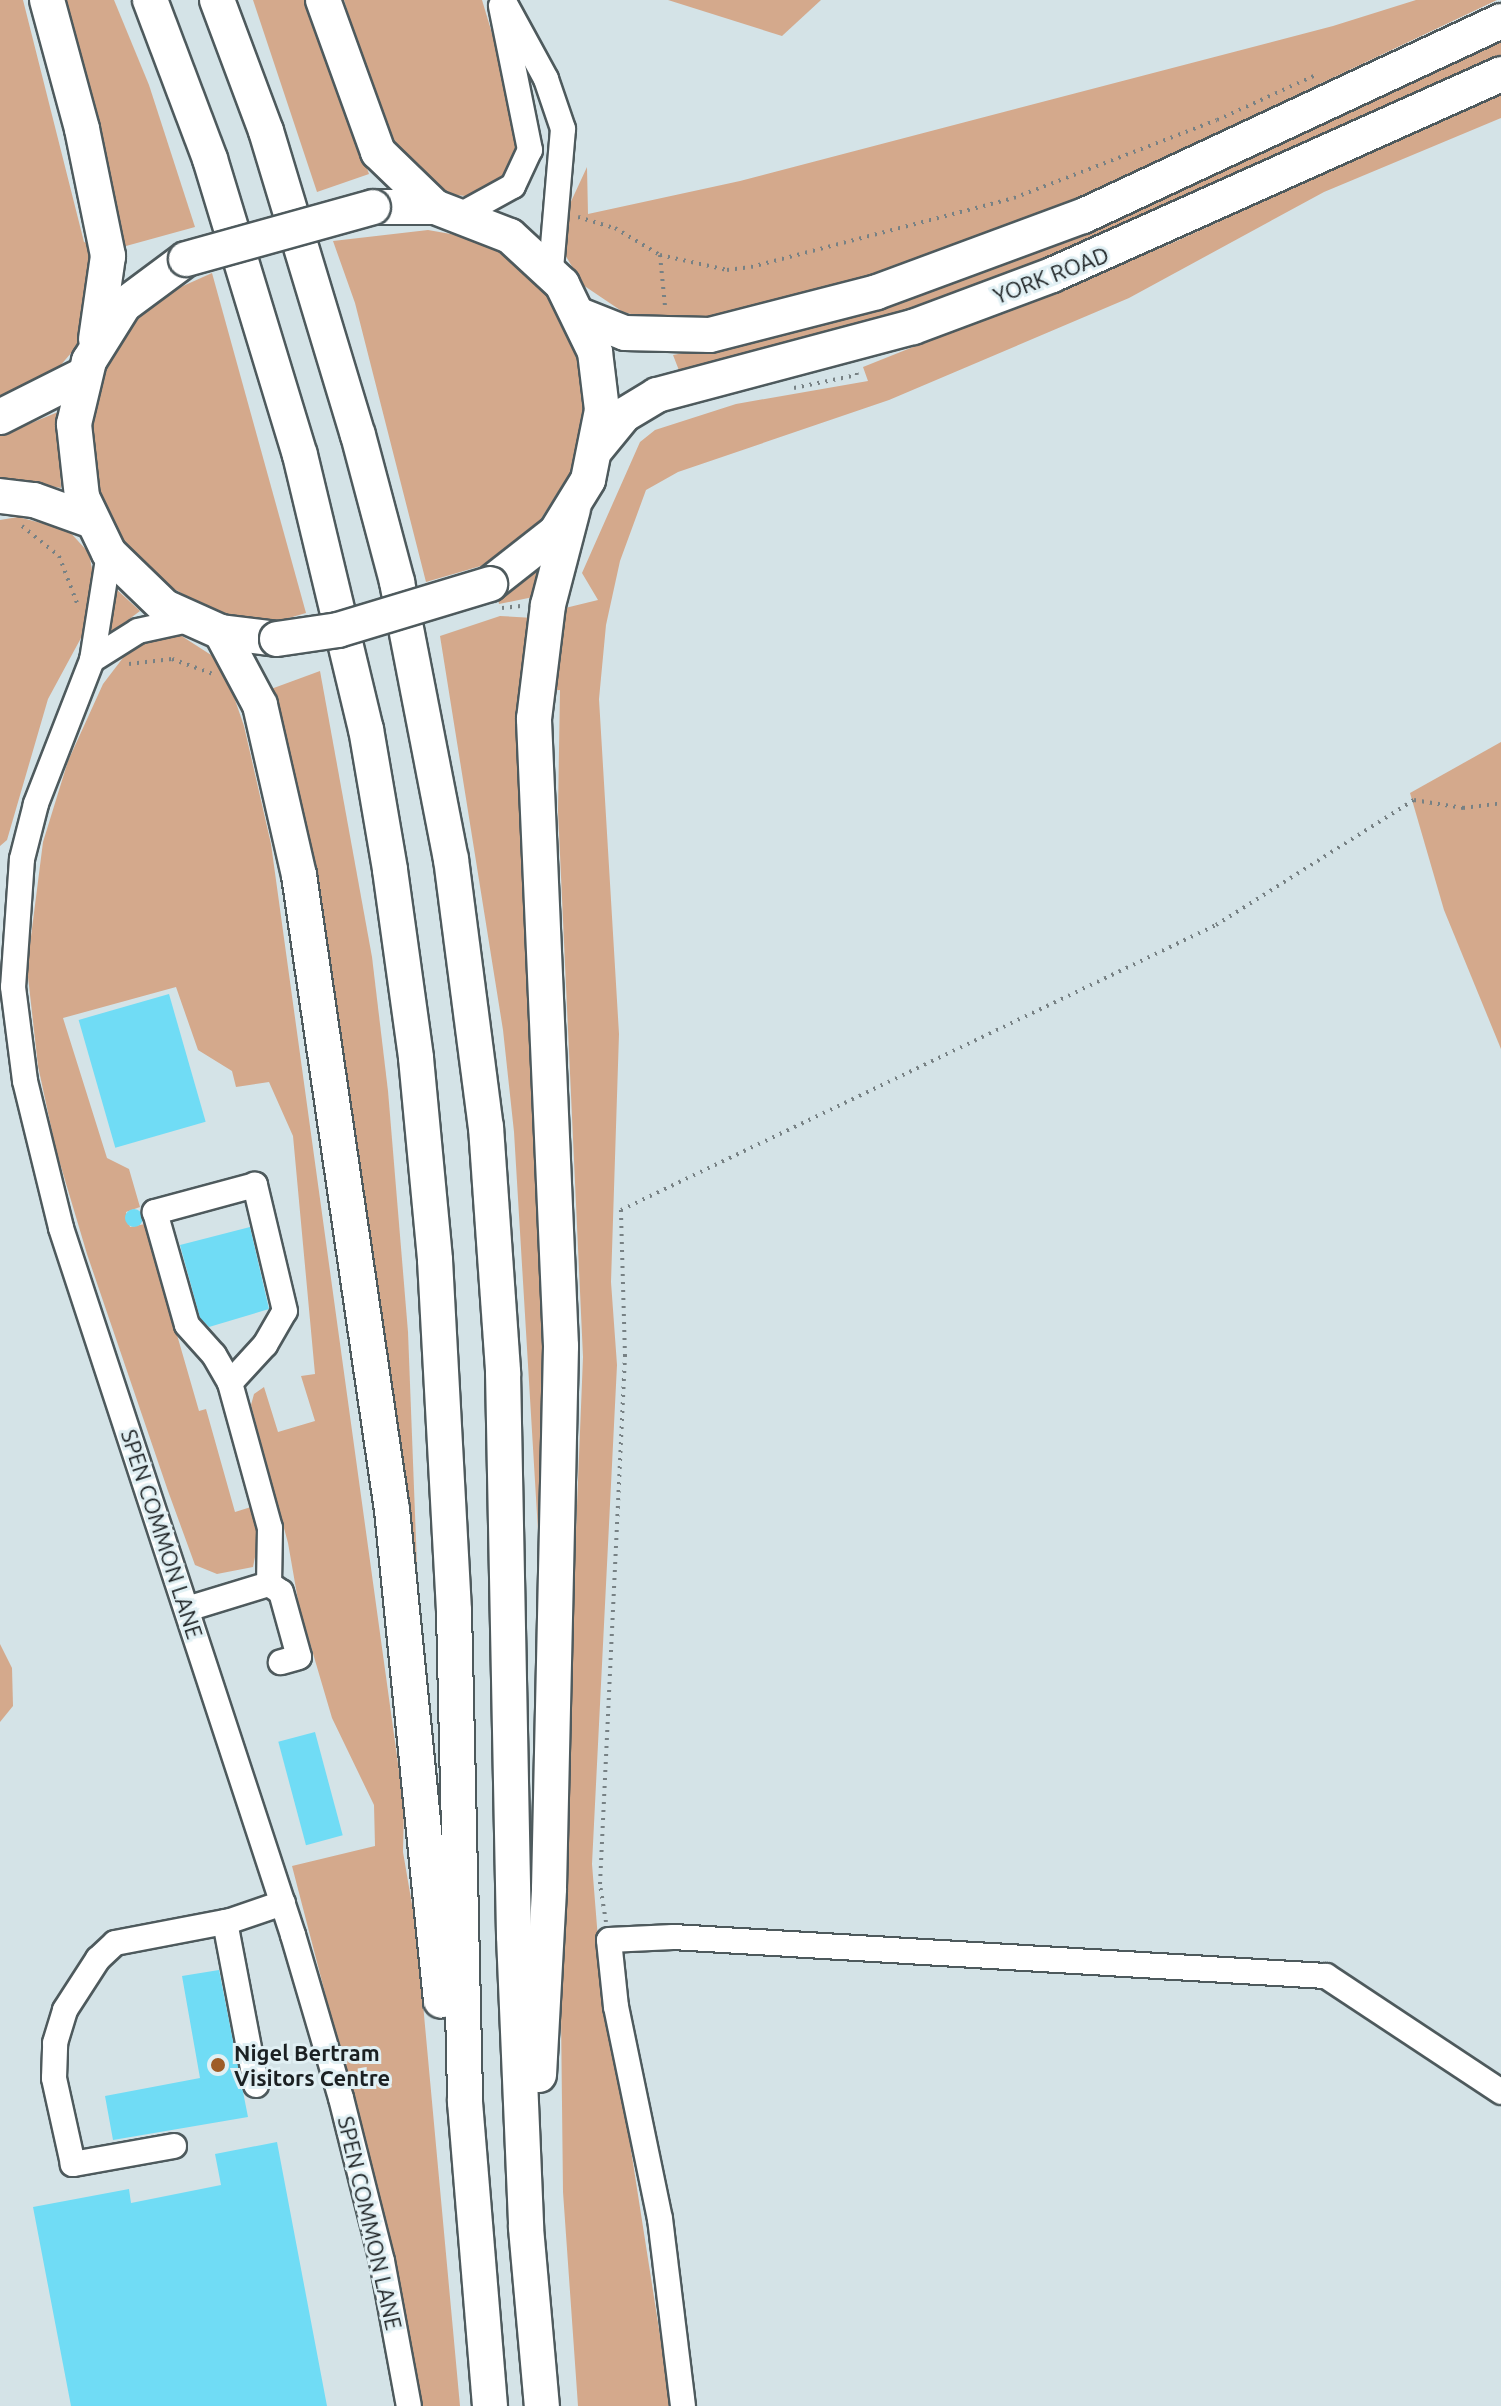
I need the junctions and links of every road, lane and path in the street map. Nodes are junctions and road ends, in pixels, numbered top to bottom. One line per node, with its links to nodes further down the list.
1 (47, 0): 15 (highway)
2 (150, 0): 40 (highway)
3 (217, 0): 42 (highway)
4 (323, 0): 9 (highway)
5 (501, 0): 9 (street); 12 (street)
6 (1501, 21): 13 (highway, YORK ROAD)
7 (1328, 70): 11 (path)
8 (1501, 74): 17 (highway, YORK ROAD)
9 (449, 211): 12 (highway); 15 (highway, bridge)
10 (574, 212): 11 (path)
11 (660, 255): 14 (path)
12 (551, 270): 13 (highway)
13 (582, 316): 17 (highway)
14 (666, 317)
15 (89, 362): 16 (highway); 20 (highway)
16 (0, 417)
17 (597, 448): 18 (highway)
18 (573, 509): 22 (highway); 42 (highway)
19 (5, 510): 20 (highway); 24 (path)
20 (90, 520): 21 (highway)
21 (109, 553): 25 (highway); 27 (street, SPEN COMMON LANE)
22 (490, 596): 23 (path); 26 (highway, bridge)
23 (533, 605)
24 (78, 615)
25 (188, 620): 26 (highway); 27 (street)
26 (221, 632): 40 (highway)
27 (103, 663): 28 (path); 30 (street, SPEN COMMON LANE)
28 (223, 678)
29 (1501, 803): 37 (path)
30 (11, 860): 33 (street, SPEN COMMON LANE)
31 (230, 1383): 31 (street); 32 (street)
32 (269, 1584): 33 (street); 34 (street)
33 (187, 1609): 35 (street, SPEN COMMON LANE)
34 (281, 1662)
35 (283, 1903): 36 (street); 43 (street, SPEN COMMON LANE)
36 (225, 1922): 38 (street); 41 (street)
37 (609, 1940): 39 (street); 46 (street)
38 (256, 2085)
39 (1501, 2092)
40 (465, 2102): 44 (highway)
41 (174, 2146)
42 (526, 2228): 45 (highway)
43 (409, 2406)
44 (490, 2406)
45 (542, 2406)
46 (683, 2406)

